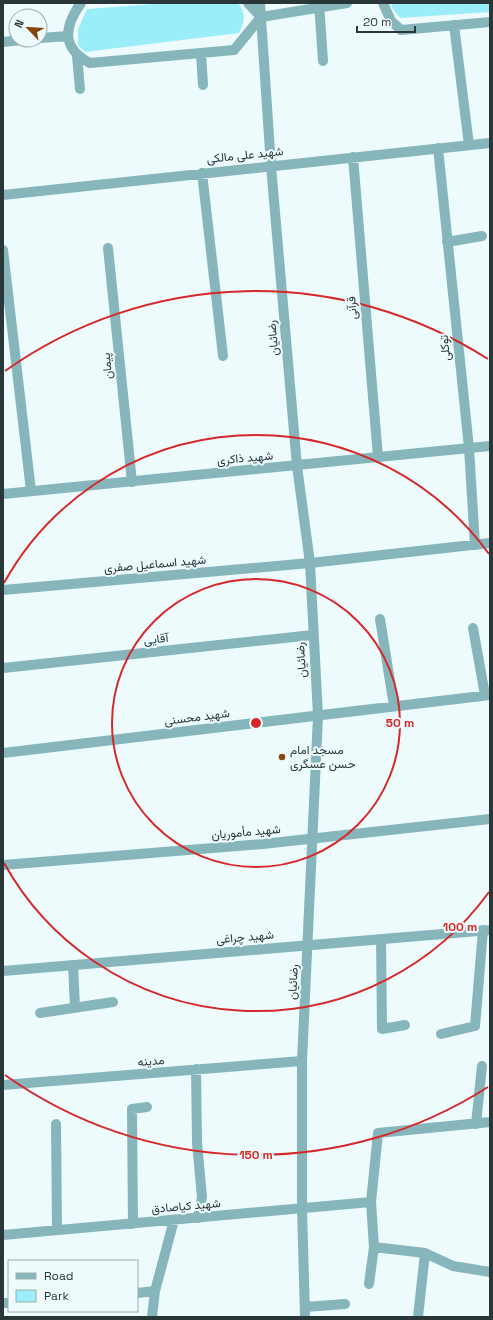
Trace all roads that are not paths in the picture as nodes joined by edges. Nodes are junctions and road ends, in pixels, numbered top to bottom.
1 (248, 3) edge
2 (260, 3) edge
3 (347, 3) edge
4 (383, 3) edge
5 (77, 5) edge
6 (319, 5) edge
7 (261, 17) junction
8 (490, 22) edge
9 (454, 25) junction
10 (68, 36) junction
11 (48, 37) edge
12 (201, 54) junction
13 (77, 56) junction
14 (323, 61) dead end
15 (203, 85) dead end
16 (80, 89) dead end
17 (490, 143) edge
18 (469, 145) junction
19 (438, 148) junction
20 (353, 157) junction
21 (271, 166) junction
22 (202, 173) junction
23 (3, 195) edge
24 (482, 236) dead end
25 (447, 242) junction
26 (108, 248) dead end
27 (3, 250) edge
28 (223, 356) dead end
29 (490, 446) edge
30 (469, 448) junction
31 (378, 457) junction
32 (297, 466) junction
33 (132, 482) junction
34 (31, 492) junction
35 (3, 494) edge
36 (490, 543) edge
37 (475, 544) junction
38 (310, 563) junction
39 (3, 590) edge
40 (380, 619) dead end
41 (473, 628) dead end
42 (313, 635) junction
43 (3, 668) edge
44 (488, 695) edge
45 (394, 706) junction
46 (318, 716) junction
47 (3, 753) edge
48 (490, 819) edge
49 (312, 838) junction
50 (3, 866) edge
51 (487, 930) edge
52 (381, 939) junction
53 (308, 944) junction
54 (73, 965) junction
55 (3, 971) edge
56 (113, 1002) dead end
57 (75, 1007) junction
58 (40, 1013) dead end
59 (405, 1025) dead end
60 (441, 1034) dead end
61 (302, 1061) junction
62 (482, 1066) dead end
63 (196, 1069) junction
64 (3, 1085) edge
65 (147, 1108) dead end
66 (490, 1122) edge
67 (56, 1124) dead end
68 (476, 1124) junction
69 (371, 1202) junction
70 (302, 1208) junction
71 (198, 1218) junction
72 (174, 1220) junction
73 (133, 1224) junction
74 (57, 1230) junction
75 (3, 1235) edge
76 (374, 1247) junction
77 (425, 1253) junction
78 (490, 1272) edge
79 (369, 1284) dead end
80 (155, 1291) junction
81 (138, 1293) edge
82 (346, 1304) dead end
83 (305, 1312) edge
84 (152, 1317) edge
85 (418, 1317) edge

1 - 7 street
2 - 7 street, رضائیان
3 - 6 street
4 - 9 street
5 - 10 street
6 - 7 street
6 - 14 street
7 - 12 street
7 - 21 street, رضائیان
8 - 9 street
9 - 18 street
10 - 11 street
10 - 13 street
12 - 13 street
12 - 15 street
13 - 16 street
17 - 18 street, شهید علی مالکی
18 - 19 street, شهید علی مالکی
19 - 20 street, شهید علی مالکی
19 - 25 street, توکلی
20 - 21 street, شهید علی مالکی
20 - 31 street, قرآنی
21 - 22 street, شهید علی مالکی
21 - 32 street, رضائیان
22 - 23 street, شهید علی مالکی
22 - 28 street
24 - 25 street
25 - 30 street, توکلی
26 - 33 street, پیمان
27 - 34 street
29 - 30 street, شهید ذاکری
30 - 31 street, شهید ذاکری
30 - 37 street, توکلی
31 - 32 street, شهید ذاکری
32 - 33 street, شهید ذاکری
32 - 38 street, رضائیان
33 - 34 street, شهید ذاکری
34 - 35 street, شهید ذاکری
36 - 37 street, شهید اسماعیل صفری
37 - 38 street, شهید اسماعیل صفری
38 - 39 street, شهید اسماعیل صفری
38 - 42 street, رضائیان
40 - 45 street
41 - 44 street
42 - 43 street, آقایی
42 - 46 street, رضائیان
44 - 45 street, شهید محسنی
45 - 46 street, شهید محسنی
46 - 47 street, شهید محسنی
46 - 49 street, رضائیان
48 - 49 street, شهید مأموریان
49 - 50 street, شهید مأموریان
49 - 53 street, رضائیان
51 - 52 street, شهید چراغی
51 - 60 street
52 - 53 street, شهید چراغی
52 - 59 street
53 - 54 street, شهید چراغی
53 - 61 street, رضائیان
54 - 55 street, شهید چراغی
54 - 57 street
56 - 57 street
57 - 58 street
61 - 63 street, مدینه
61 - 70 street, رضائیان
62 - 68 street
63 - 64 street, مدینه
63 - 71 street
65 - 73 street
66 - 68 street
67 - 74 street
68 - 69 street
69 - 70 street, شهید کیاصادق
69 - 76 street
70 - 71 street, شهید کیاصادق
70 - 83 street, رضائیان
71 - 72 street, شهید کیاصادق
72 - 73 street, شهید کیاصادق
72 - 80 street
73 - 74 street, شهید کیاصادق
74 - 75 street, شهید کیاصادق
76 - 77 street
76 - 79 street
77 - 78 street
77 - 85 street
80 - 81 street
80 - 84 street
82 - 83 street

